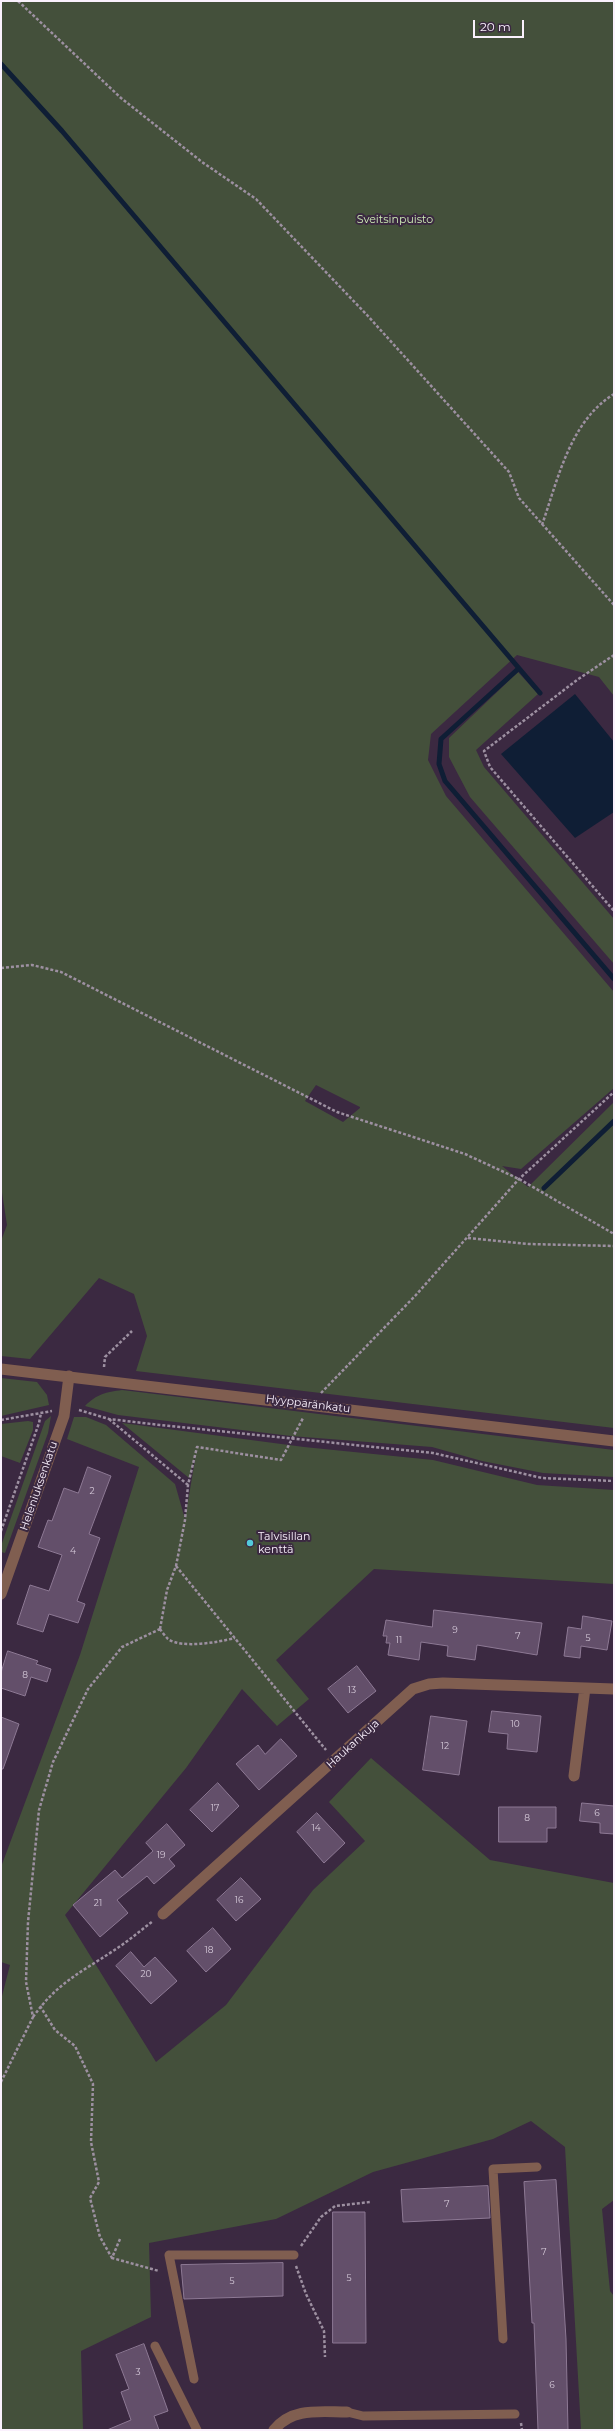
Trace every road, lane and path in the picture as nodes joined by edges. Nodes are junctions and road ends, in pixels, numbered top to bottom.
1 (18, 1) edge
2 (614, 394) edge
3 (542, 525) junction
4 (614, 605) edge
5 (614, 655) edge
6 (614, 911) edge
7 (1, 968) edge
8 (614, 1092) edge
9 (519, 1179) junction
10 (614, 1234) edge
11 (468, 1238) junction
12 (614, 1246) edge
13 (132, 1331) dead end
14 (1, 1369) edge
15 (69, 1376) junction
16 (101, 1380) junction
17 (310, 1404) junction
18 (65, 1410) junction
19 (40, 1413) junction
20 (109, 1419) junction
21 (1, 1420) edge
22 (292, 1440) junction
23 (614, 1441) edge
24 (614, 1481) edge
25 (188, 1485) junction
26 (1, 1530) edge
27 (176, 1566) junction
28 (2, 1589) edge
29 (160, 1629) junction
30 (235, 1638) junction
31 (585, 1688) junction
32 (614, 1689) edge
33 (334, 1760) junction
34 (574, 1776) dead end
35 (163, 1914) joint
36 (40, 2006) junction
37 (33, 2017) junction
38 (1, 2082) edge
39 (537, 2167) dead end
40 (370, 2202) dead end
41 (120, 2239) dead end
42 (294, 2255) junction
43 (112, 2258) junction
44 (173, 2275) junction
45 (503, 2339) dead end
46 (155, 2346) dead end
47 (325, 2356) dead end
48 (194, 2379) dead end
49 (347, 2412) joint
50 (515, 2414) dead end
51 (196, 2430) edge
52 (274, 2430) edge

1 - 3 path
2 - 3 path
3 - 4 path
5 - 6 path
7 - 9 path
8 - 9 path
9 - 10 path
9 - 11 path
11 - 12 path
11 - 17 path
13 - 16 path
14 - 15 street, Hyyppäränkatu
15 - 16 street, Hyyppäränkatu
15 - 18 street, Heleniuksenkatu
16 - 17 street, Hyyppäränkatu
17 - 22 path
17 - 23 street, Hyyppäränkatu
18 - 19 path
18 - 20 path
18 - 28 street, Heleniuksenkatu
19 - 21 path
19 - 26 path
20 - 22 path
20 - 25 path
22 - 24 path
22 - 25 path
25 - 27 path
27 - 29 path
27 - 30 path
29 - 30 path
29 - 37 path
30 - 33 path
31 - 32 street, Haukankuja
31 - 33 street, Haukankuja
31 - 34 street
33 - 35 street, Haukankuja
35 - 36 path
36 - 37 path
36 - 43 path
37 - 38 path
39 - 45 lane
40 - 42 path
41 - 43 path
42 - 44 lane
42 - 47 path
43 - 44 path
44 - 48 lane
46 - 51 lane
49 - 50 lane
49 - 52 street

